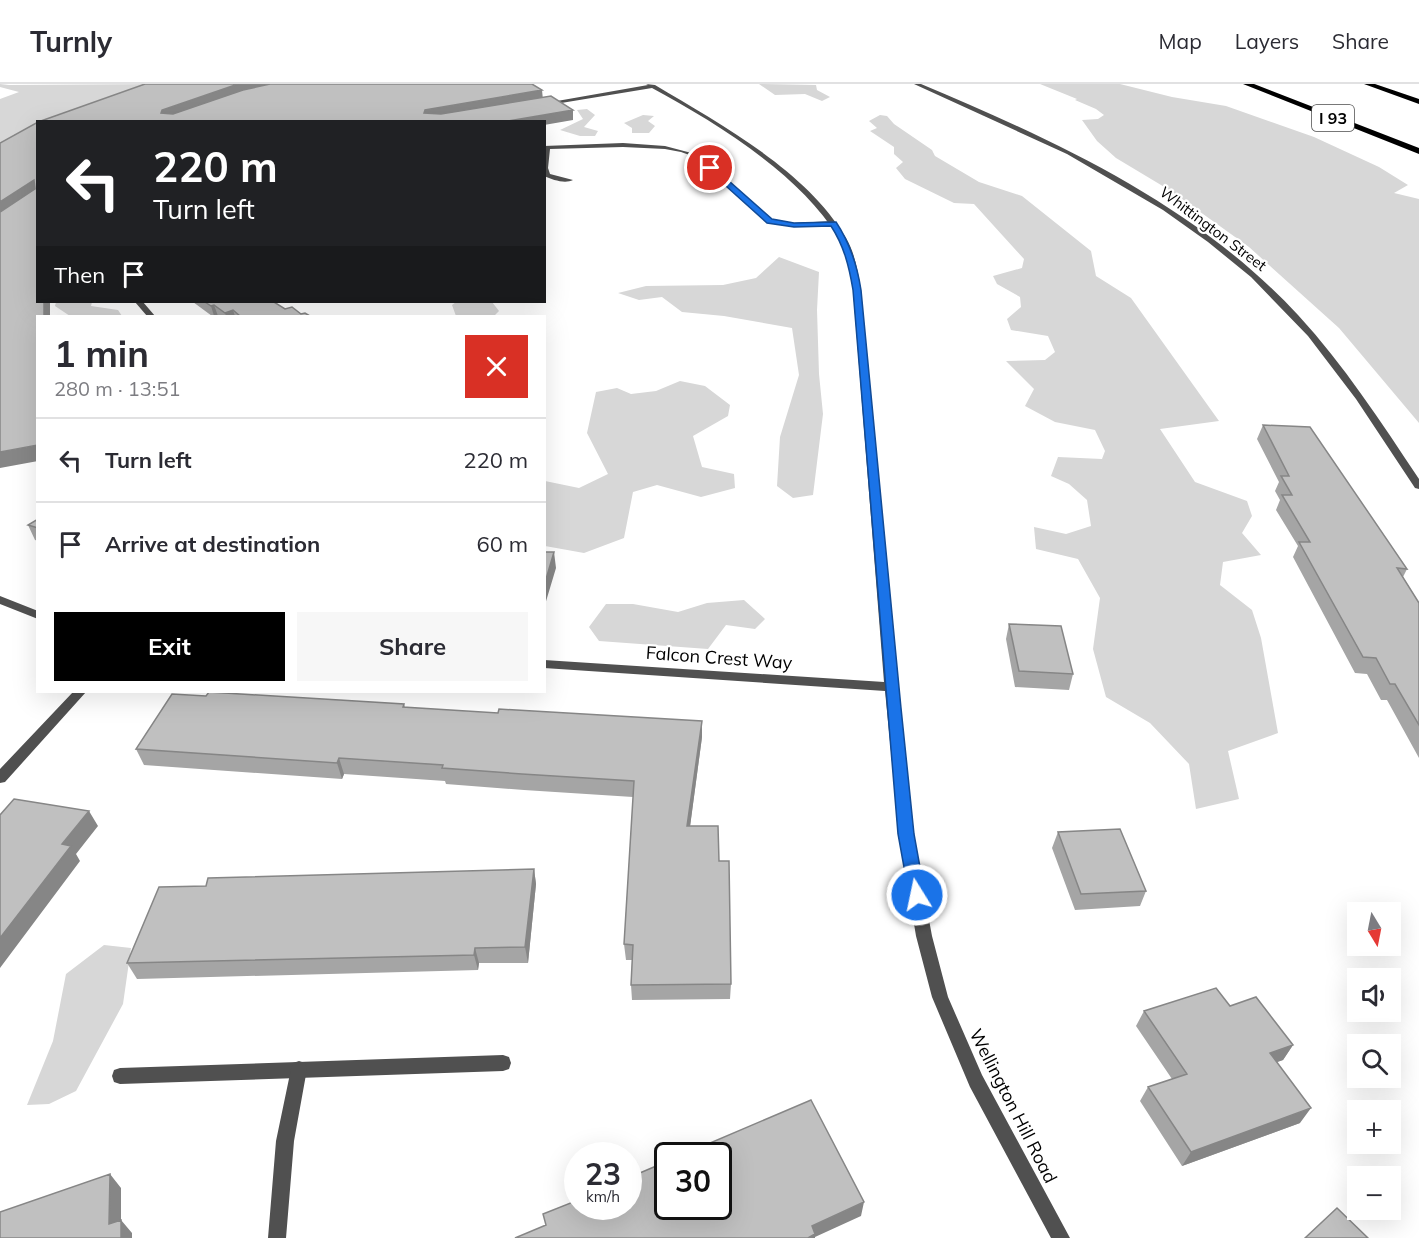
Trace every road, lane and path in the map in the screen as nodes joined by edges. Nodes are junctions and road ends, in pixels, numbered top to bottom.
1 (917, 84) edge
2 (1247, 84) edge
3 (1368, 84) edge
4 (651, 85) edge
5 (1419, 102) edge
6 (532, 105) edge
7 (546, 148) edge
8 (1419, 151) edge
9 (546, 172) edge
10 (570, 180) dead end
11 (833, 223) junction
12 (140, 303) edge
13 (150, 315) edge
14 (1419, 486) edge
15 (0, 600) edge
16 (36, 614) edge
17 (546, 664) edge
18 (891, 687) junction
19 (79, 693) edge
20 (0, 778) edge
21 (503, 1063) dead end
22 (299, 1069) junction
23 (120, 1076) dead end
24 (277, 1238) edge
25 (1061, 1238) edge

1 - 14 street, Whittington Street
2 - 8 highway, I 93
3 - 5 highway, I 93
4 - 6 street
4 - 11 street, Wellington Hill Road
7 - 11 street
9 - 10 street
11 - 18 street, Wellington Hill Road
12 - 13 street
15 - 16 street
17 - 18 street, Falcon Crest Way
18 - 25 street, Wellington Hill Road
19 - 20 street
21 - 22 street
22 - 23 street
22 - 24 street

